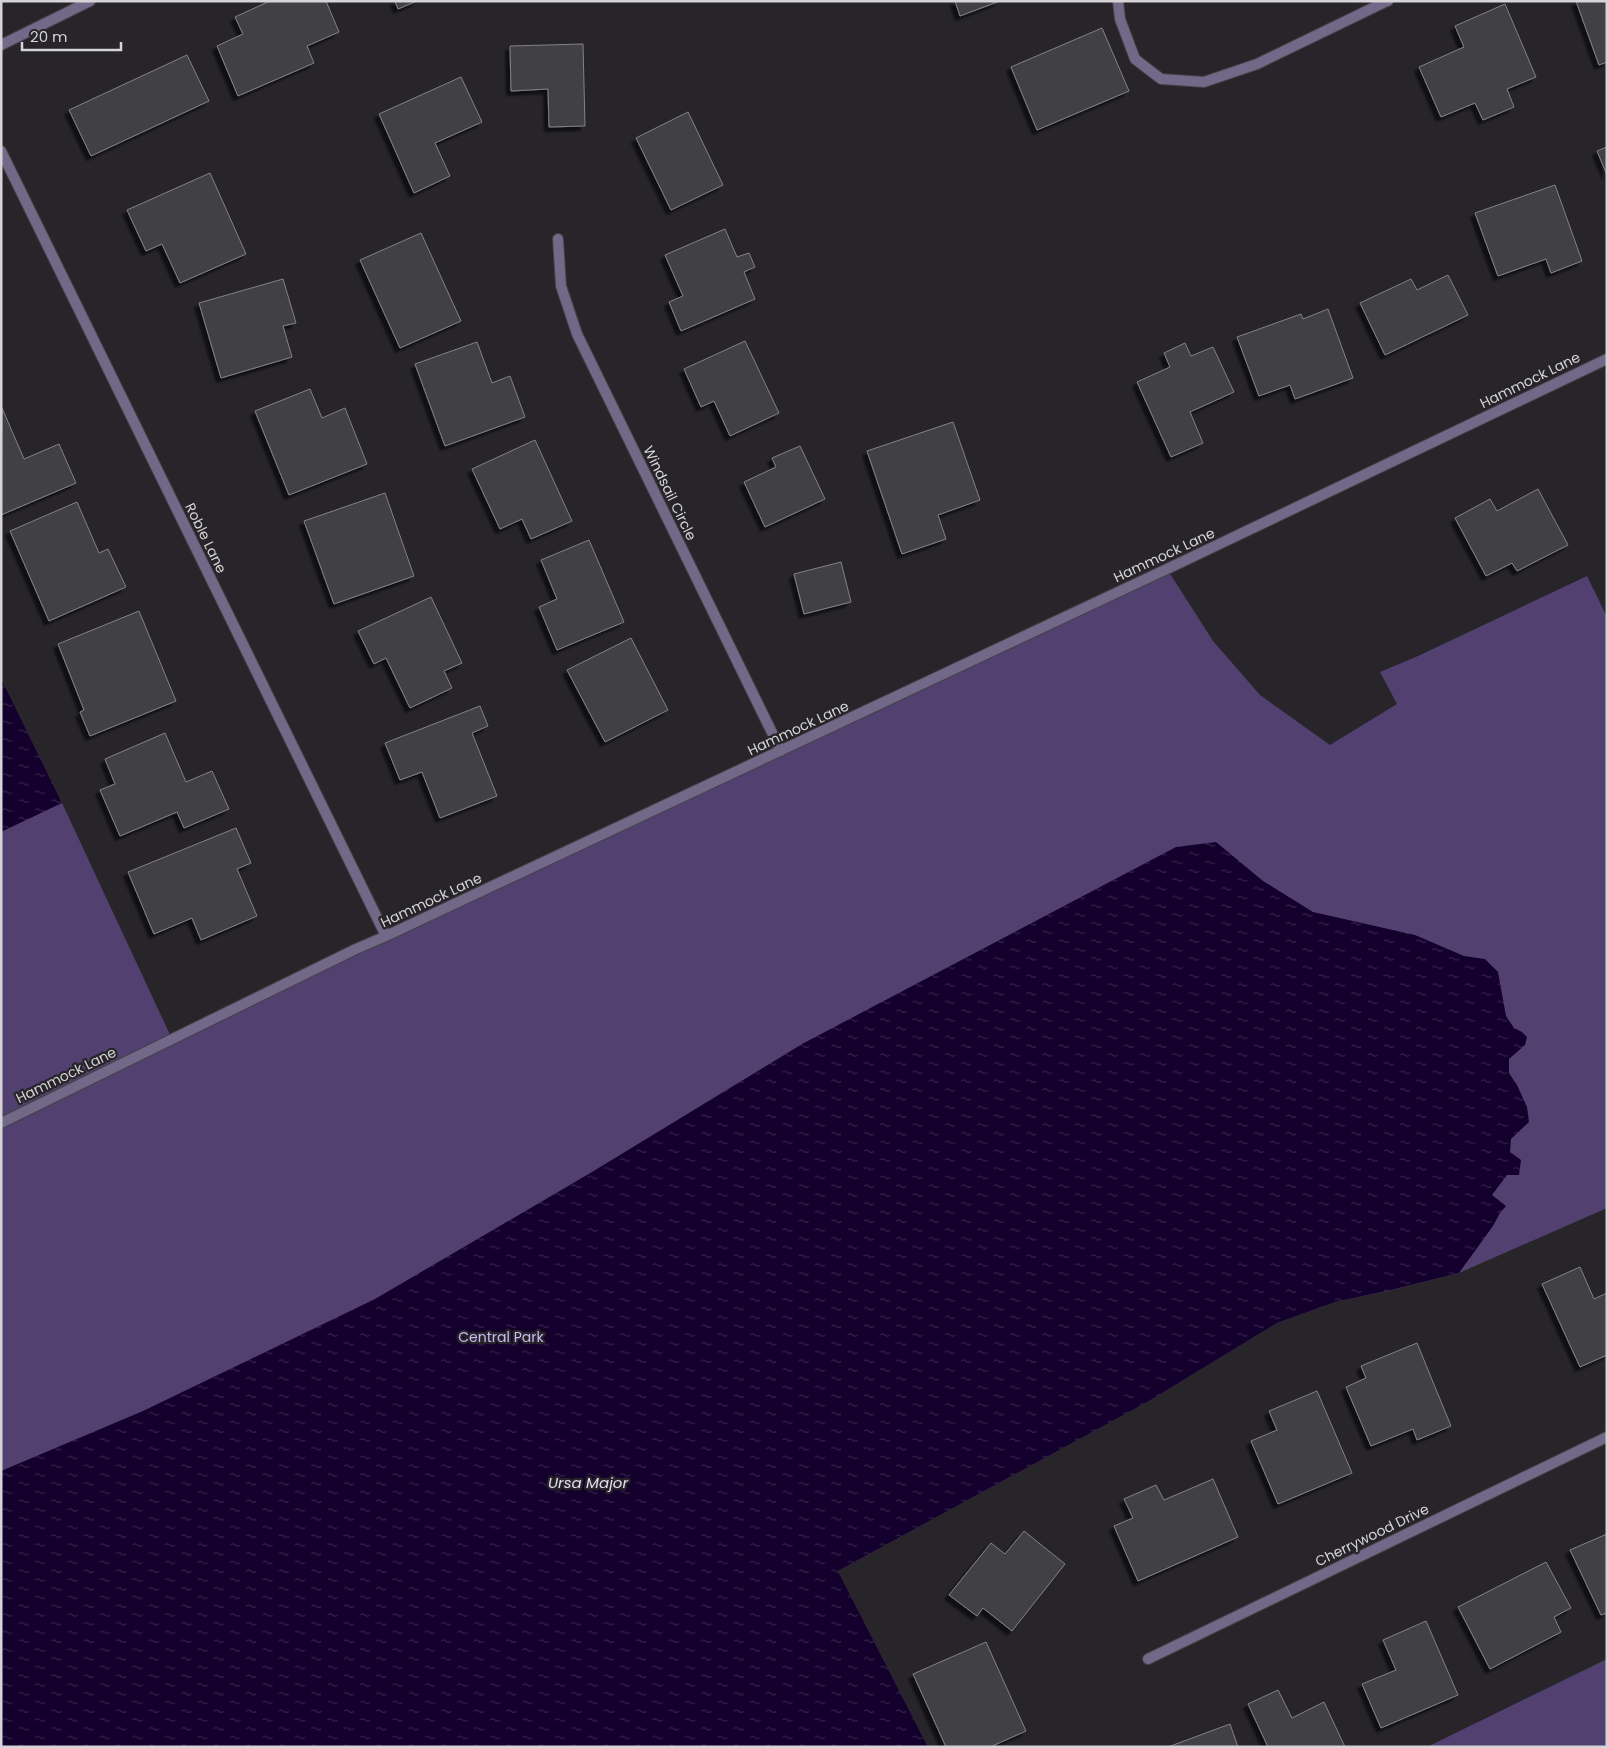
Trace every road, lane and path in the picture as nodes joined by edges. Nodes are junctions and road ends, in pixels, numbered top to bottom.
1 (90, 1) edge
2 (1118, 1) edge
3 (1387, 1) edge
4 (1, 45) edge
5 (1, 151) edge
6 (558, 239) dead end
7 (1607, 359) edge
8 (781, 751) junction
9 (386, 936) junction
10 (1, 1122) edge
11 (1607, 1437) edge
12 (1148, 1659) dead end

1 - 4 street
2 - 3 street
5 - 9 street, Roble Lane
6 - 8 street, Windsail Circle
7 - 8 street, Hammock Lane
8 - 9 street, Hammock Lane
9 - 10 street, Hammock Lane
11 - 12 street, Cherrywood Drive

